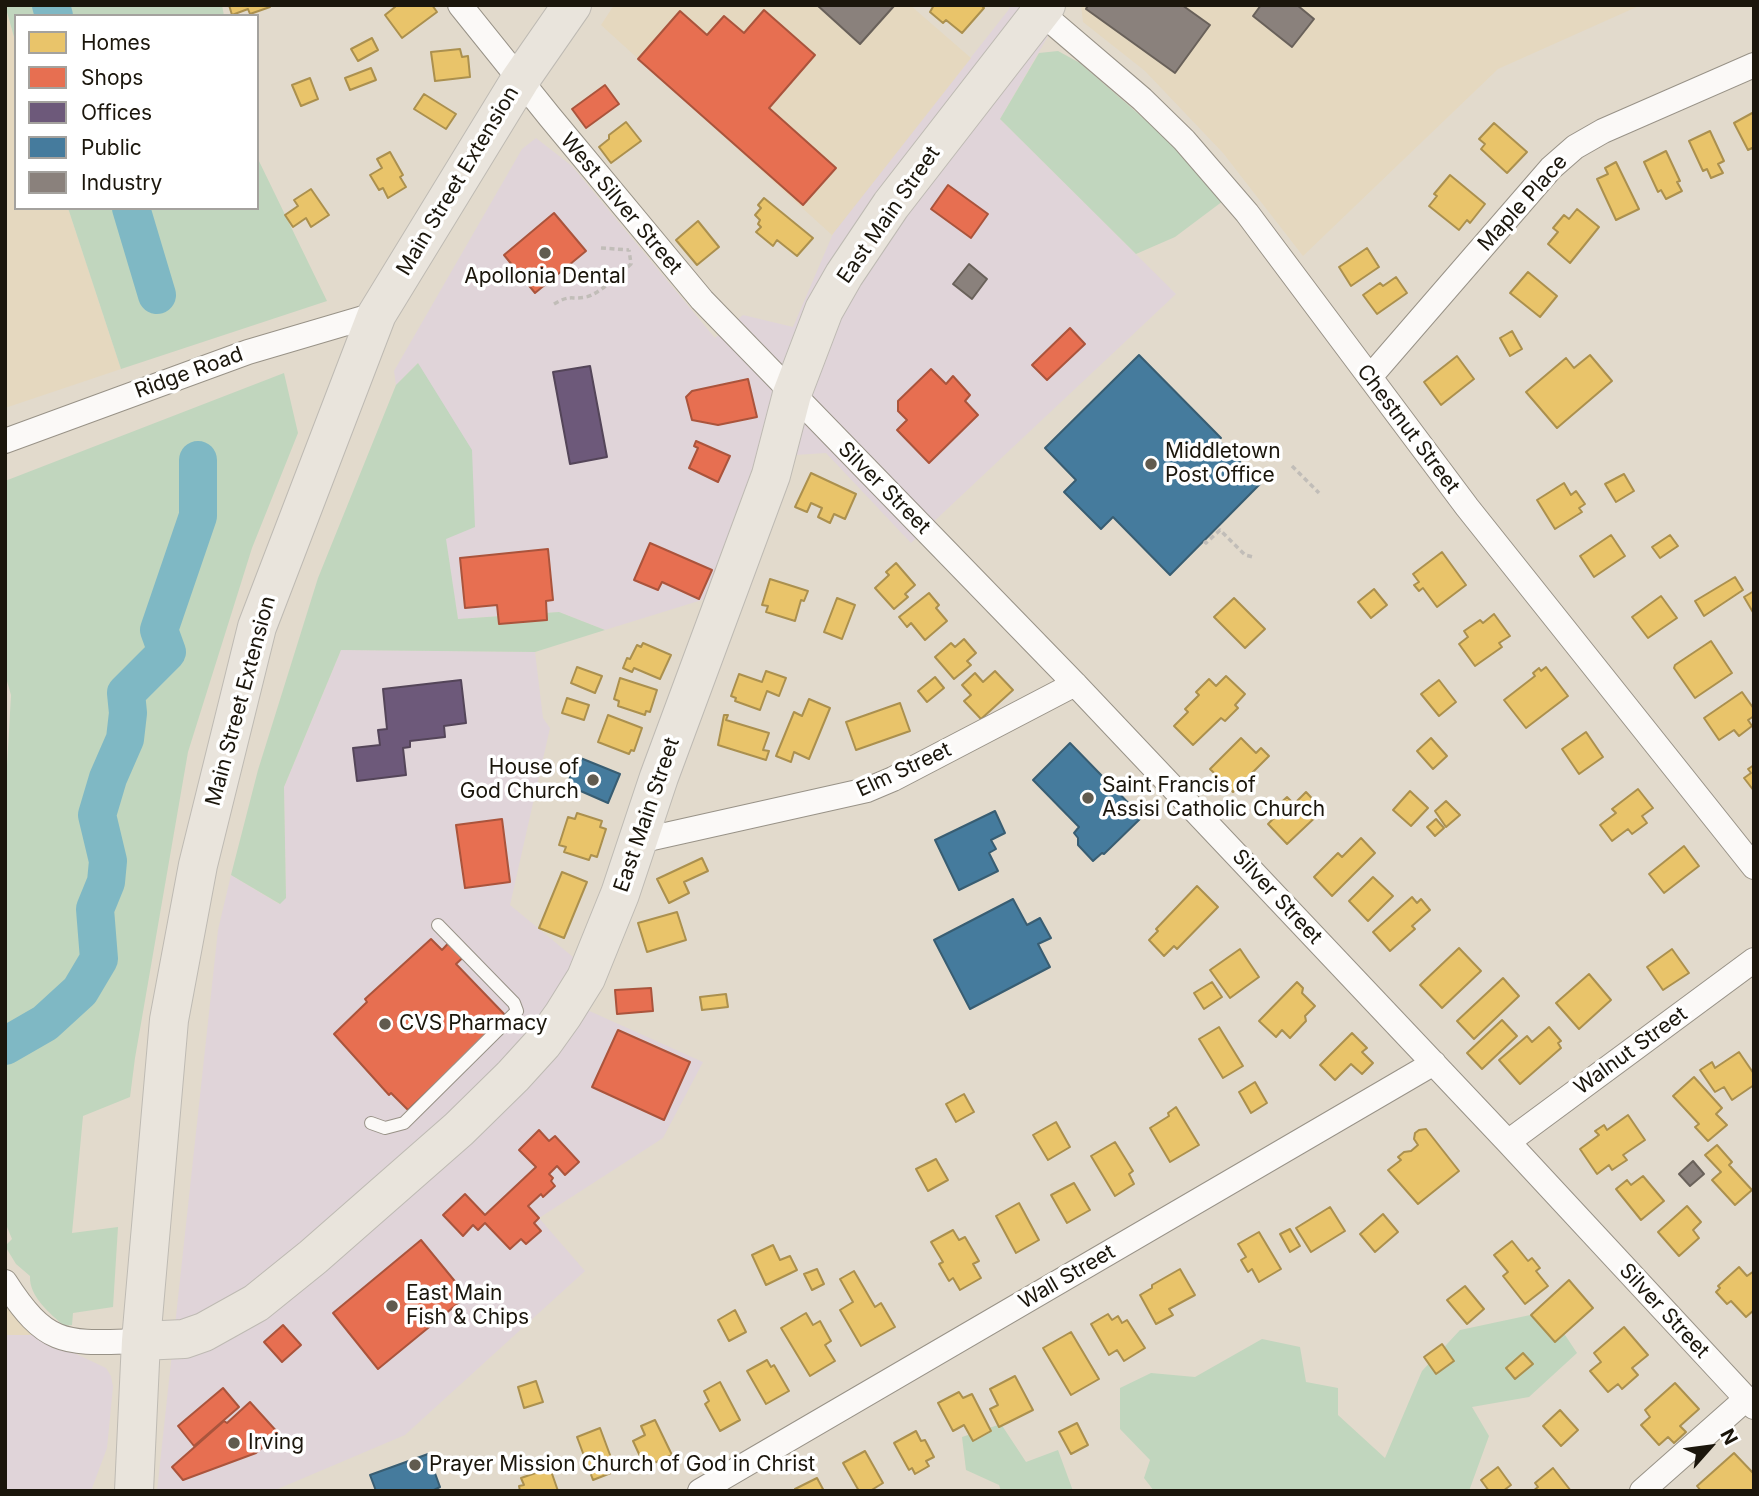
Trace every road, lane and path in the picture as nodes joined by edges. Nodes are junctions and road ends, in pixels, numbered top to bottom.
1 (460, 5) edge
2 (572, 5) edge
3 (1039, 8) edge
4 (1754, 65) edge
5 (520, 80) junction
6 (636, 244) dead end
7 (601, 248) dead end
8 (629, 250) junction
9 (554, 304) dead end
10 (377, 314) junction
11 (1370, 376) junction
12 (792, 394) junction
13 (5, 441) edge
14 (1292, 466) dead end
15 (1320, 493) dead end
16 (1204, 541) dead end
17 (1253, 557) dead end
18 (1075, 684) junction
19 (639, 841) junction
20 (1754, 867) edge
21 (438, 925) dead end
22 (1754, 960) edge
23 (1434, 1063) junction
24 (371, 1123) dead end
25 (1508, 1142) junction
26 (5, 1282) edge
27 (141, 1341) junction
28 (1750, 1403) edge
29 (134, 1491) edge
30 (701, 1491) edge
31 (1642, 1491) edge

1 - 5 street, West Silver Street
2 - 5 main road, Main Street Extension
3 - 11 street, Chestnut Street
3 - 12 main road, East Main Street
4 - 11 street, Maple Place
5 - 10 main road, Main Street Extension
5 - 12 street, West Silver Street
6 - 8 path
7 - 8 path
8 - 9 path
10 - 13 street, Ridge Road
10 - 27 main road, Main Street Extension
11 - 20 street, Chestnut Street
12 - 18 street, Silver Street
12 - 19 main road, East Main Street
14 - 15 path
16 - 17 path
18 - 19 street, Elm Street
18 - 23 street, Silver Street
19 - 27 main road, East Main Street
21 - 24 lane
22 - 25 street, Walnut Street
23 - 25 street, Silver Street
23 - 30 street, Wall Street
25 - 28 street, Silver Street
26 - 27 street
27 - 29 main road
28 - 31 street

